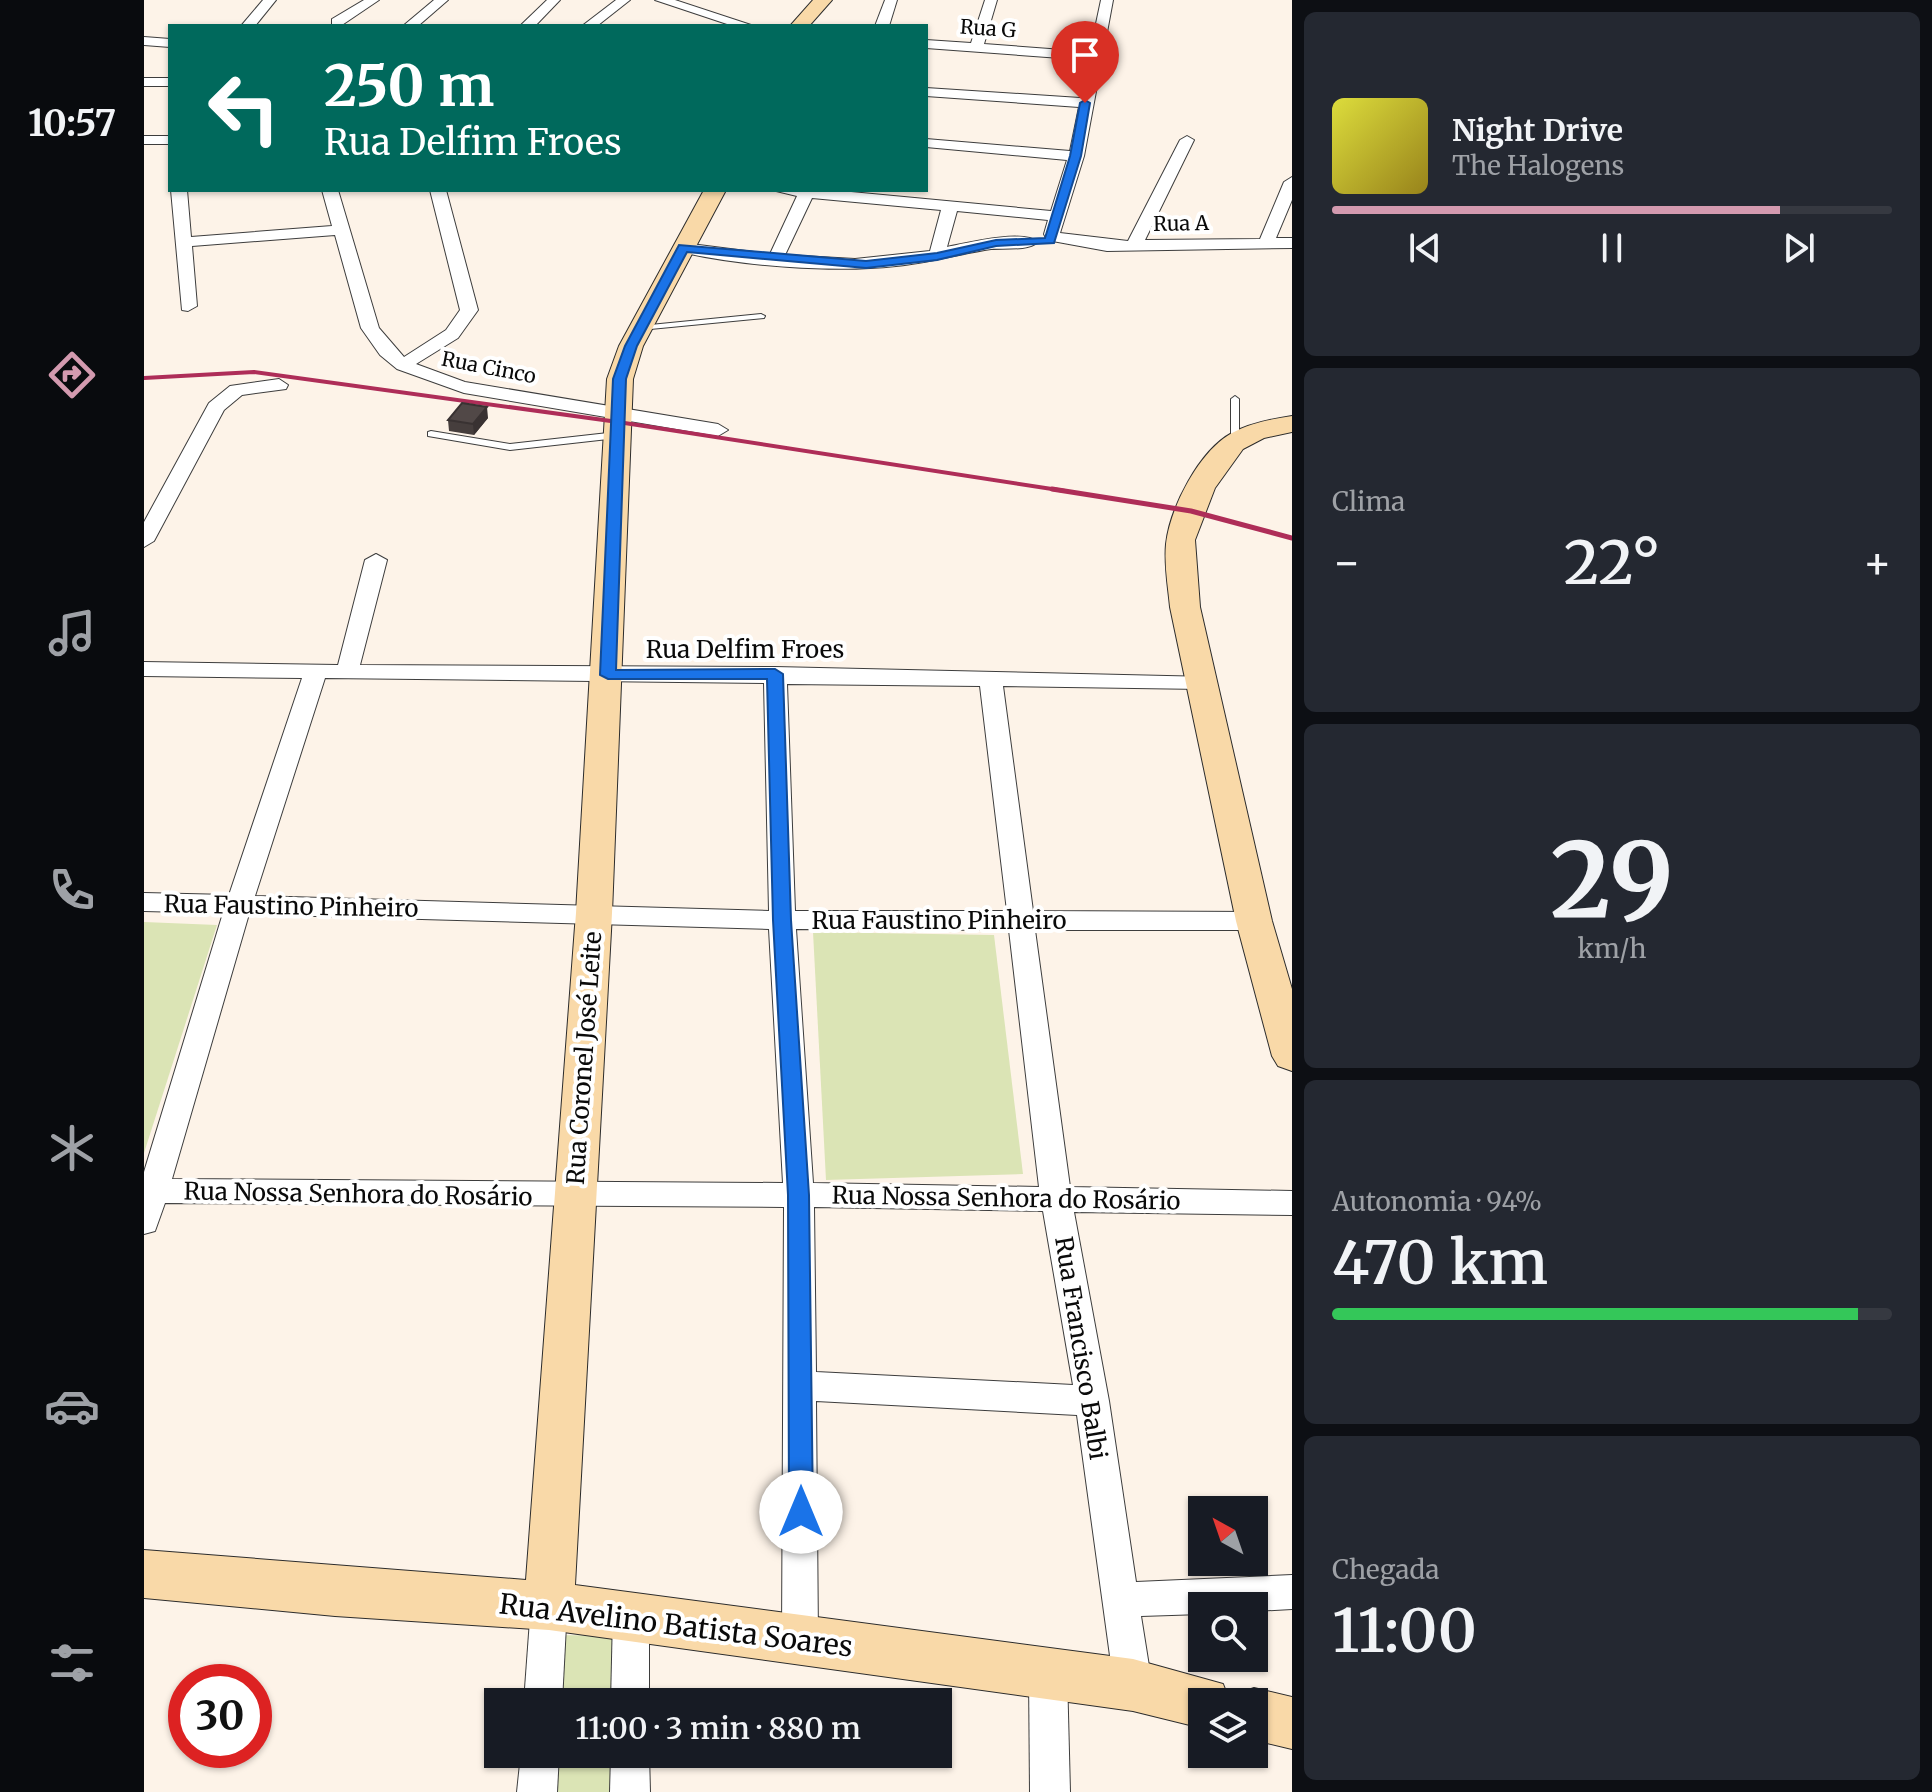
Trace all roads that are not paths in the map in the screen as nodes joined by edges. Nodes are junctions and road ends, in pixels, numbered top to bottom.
1 (270, 0) edge
2 (373, 0) edge
3 (442, 0) edge
4 (554, 0) edge
5 (624, 0) edge
6 (661, 0) edge
7 (823, 0) edge
8 (891, 0) edge
9 (991, 0) edge
10 (1107, 0) edge
11 (698, 12) junction
12 (337, 22) dead end
13 (250, 24) edge
14 (412, 24) edge
15 (529, 24) edge
16 (592, 24) edge
17 (690, 24) edge
18 (740, 24) edge
19 (801, 24) edge
20 (883, 24) edge
21 (144, 41) edge
22 (168, 43) edge
23 (928, 44) edge
24 (976, 48) junction
25 (1095, 56) junction
26 (144, 82) edge
27 (168, 82) edge
28 (928, 92) edge
29 (1085, 103) junction
30 (144, 140) edge
31 (168, 140) edge
32 (1187, 140) dead end
33 (928, 143) edge
34 (1076, 156) junction
35 (1292, 182) edge
36 (179, 192) edge
37 (331, 192) edge
38 (439, 192) edge
39 (714, 192) edge
40 (808, 192) edge
41 (817, 192) edge
42 (950, 206) junction
43 (342, 230) junction
44 (1046, 232) junction
45 (183, 242) junction
46 (1266, 243) junction
47 (1292, 243) edge
48 (1134, 246) junction
49 (683, 248) junction
50 (937, 256) junction
51 (776, 258) junction
52 (188, 306) dead end
53 (761, 316) dead end
54 (640, 328) junction
55 (403, 365) junction
56 (279, 385) dead end
57 (1235, 399) dead end
58 (618, 424) junction
59 (1292, 424) edge
60 (718, 430) dead end
61 (431, 434) dead end
62 (1235, 442) junction
63 (153, 506) edge
64 (144, 541) edge
65 (376, 560) dead end
66 (144, 669) edge
67 (315, 673) junction
68 (347, 673) junction
69 (775, 674) junction
70 (608, 675) junction
71 (990, 678) junction
72 (1202, 682) junction
73 (144, 902) edge
74 (239, 905) junction
75 (594, 913) junction
76 (782, 920) junction
77 (1022, 920) junction
78 (1254, 921) junction
79 (1292, 1056) edge
80 (149, 1191) edge
81 (799, 1195) junction
82 (574, 1196) junction
83 (1056, 1198) junction
84 (1292, 1203) edge
85 (144, 1222) edge
86 (802, 1386) junction
87 (1092, 1401) junction
88 (144, 1574) edge
89 (1292, 1592) edge
90 (1121, 1600) junction
91 (549, 1606) junction
92 (631, 1616) junction
93 (800, 1638) junction
94 (1048, 1674) junction
95 (1133, 1685) junction
96 (544, 1688) edge
97 (630, 1688) edge
98 (1188, 1698) edge
99 (1268, 1717) edge
100 (1292, 1723) edge
101 (539, 1768) edge
102 (630, 1768) edge
103 (537, 1792) edge
104 (630, 1792) edge
105 (1050, 1792) edge

1 - 13 street
2 - 12 street
3 - 14 street
4 - 15 street
5 - 16 street
6 - 11 street
7 - 19 street
8 - 20 street
9 - 24 street
10 - 25 street
11 - 17 street
11 - 18 street
21 - 22 street
23 - 24 street, Rua G
24 - 25 street, Rua G
25 - 29 street
26 - 27 street
28 - 29 street
29 - 34 street
30 - 31 street
32 - 48 street
33 - 34 street
34 - 44 street
35 - 46 street
36 - 45 street
37 - 43 street, Rua Cinco
38 - 55 street
39 - 49 street, Rua Coronel José Leite
40 - 51 street
41 - 42 street
42 - 44 street
42 - 50 street
43 - 45 street
43 - 55 street, Rua Cinco
44 - 48 street, Rua A
44 - 50 street
45 - 52 street
46 - 47 street, Rua A
46 - 48 street, Rua A
49 - 51 street
49 - 54 street, Rua Coronel José Leite
50 - 51 street
53 - 54 lane
54 - 58 street, Rua Coronel José Leite
55 - 58 street, Rua Cinco
56 - 63 street
57 - 62 lane
58 - 60 street, Rua Cinco
58 - 61 lane
58 - 70 street, Rua Coronel José Leite
59 - 62 street
62 - 72 street
63 - 64 street
65 - 68 street
66 - 67 street, Rua Delfim Froes
67 - 68 street, Rua Delfim Froes
67 - 74 street
68 - 70 street, Rua Delfim Froes
69 - 70 street, Rua Delfim Froes
69 - 71 street, Rua Delfim Froes
69 - 76 street
70 - 75 street, Rua Coronel José Leite
71 - 72 street, Rua Delfim Froes
71 - 77 street, Rua Francisco Balbi
72 - 78 street
73 - 74 street, Rua Faustino Pinheiro
74 - 75 street, Rua Faustino Pinheiro
74 - 80 street
75 - 76 street, Rua Faustino Pinheiro
75 - 82 street, Rua Coronel José Leite
76 - 77 street, Rua Faustino Pinheiro
76 - 81 street
77 - 78 street, Rua Faustino Pinheiro
77 - 83 street, Rua Francisco Balbi
78 - 79 street
80 - 82 street, Rua Nossa Senhora do Rosário
80 - 85 street
81 - 82 street, Rua Nossa Senhora do Rosário
81 - 83 street, Rua Nossa Senhora do Rosário
81 - 86 street
82 - 91 street, Rua Coronel José Leite
83 - 84 street, Rua Nossa Senhora do Rosário
83 - 87 street, Rua Francisco Balbi
86 - 87 street
86 - 93 street
87 - 90 street, Rua Francisco Balbi
88 - 91 street, Rua Avelino Batista Soares
89 - 90 street
90 - 95 street, Rua Francisco Balbi
91 - 92 street, Rua Avelino Batista Soares
91 - 96 street, Rua Coronel José Leite
92 - 93 street, Rua Avelino Batista Soares
92 - 97 street
93 - 94 street, Rua Avelino Batista Soares
94 - 95 street, Rua Avelino Batista Soares
94 - 105 street
95 - 98 street, Rua Avelino Batista Soares
99 - 100 street
101 - 103 street
102 - 104 street

